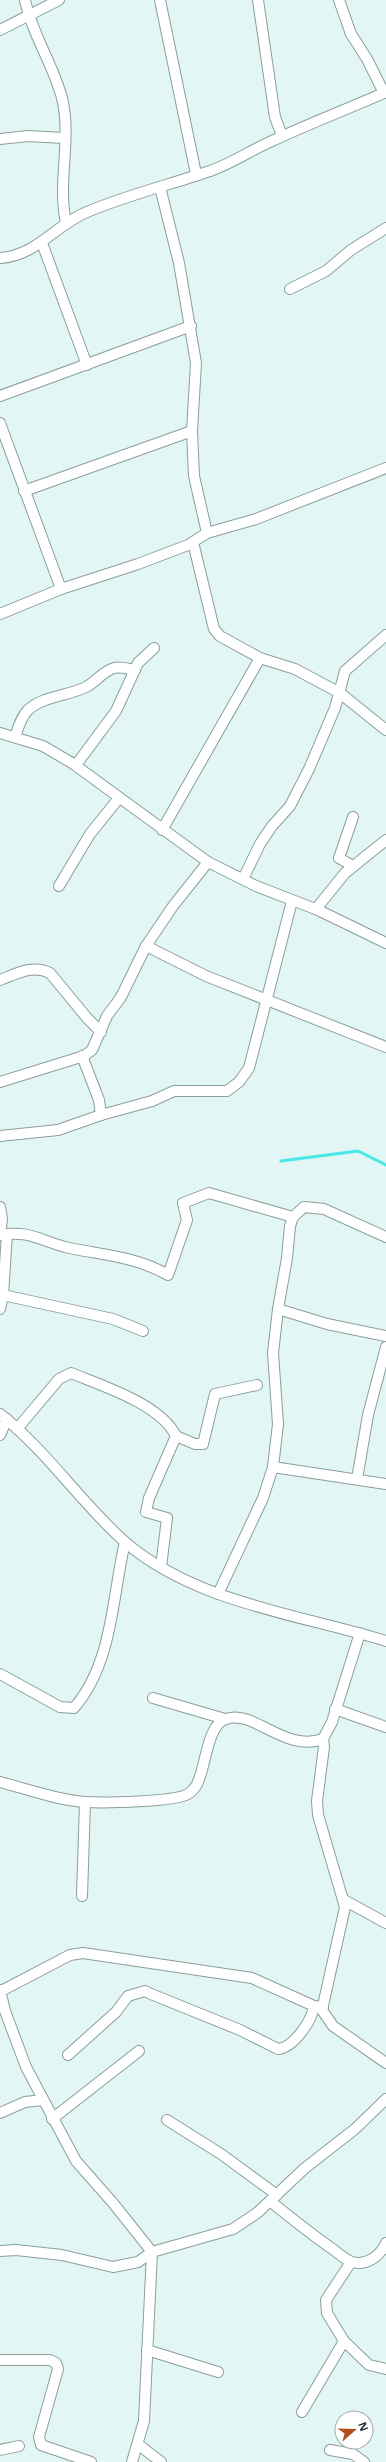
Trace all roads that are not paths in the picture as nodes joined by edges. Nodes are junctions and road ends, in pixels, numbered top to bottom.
1 (25, 0) edge
2 (58, 0) edge
3 (160, 0) edge
4 (258, 0) edge
5 (339, 0) edge
6 (28, 15) junction
7 (0, 30) edge
8 (385, 92) edge
9 (282, 136) junction
10 (64, 138) junction
11 (0, 139) edge
12 (196, 174) junction
13 (160, 187) junction
14 (66, 223) junction
15 (386, 228) edge
16 (42, 244) junction
17 (0, 258) edge
18 (290, 289) dead end
19 (191, 326) junction
20 (87, 364) junction
21 (0, 396) edge
22 (0, 423) edge
23 (192, 432) junction
24 (386, 468) edge
25 (24, 491) junction
26 (207, 533) junction
27 (193, 542) junction
28 (61, 589) junction
29 (0, 614) edge
30 (386, 635) edge
31 (154, 648) dead end
32 (260, 658) junction
33 (135, 670) junction
34 (340, 693) junction
35 (386, 730) edge
36 (0, 732) edge
37 (15, 737) junction
38 (76, 765) junction
39 (119, 798) junction
40 (353, 817) dead end
41 (162, 830) junction
42 (386, 840) edge
43 (208, 862) junction
44 (353, 866) junction
45 (243, 879) junction
46 (59, 886) dead end
47 (292, 901) junction
48 (316, 909) junction
49 (386, 943) edge
50 (146, 946) junction
51 (0, 980) edge
52 (267, 1000) junction
53 (101, 1032) junction
54 (386, 1047) edge
55 (82, 1056) junction
56 (0, 1082) edge
57 (101, 1115) junction
58 (0, 1136) edge
59 (0, 1207) edge
60 (293, 1217) junction
61 (3, 1234) edge
62 (386, 1237) edge
63 (3, 1295) junction
64 (0, 1309) edge
65 (278, 1309) junction
66 (143, 1331) dead end
67 (386, 1336) edge
68 (386, 1347) edge
69 (257, 1385) dead end
70 (3, 1417) edge
71 (17, 1429) junction
72 (0, 1435) edge
73 (176, 1436) junction
74 (273, 1467) junction
75 (358, 1479) junction
76 (386, 1484) edge
77 (125, 1542) junction
78 (161, 1567) junction
79 (218, 1594) junction
80 (360, 1633) junction
81 (386, 1641) edge
82 (0, 1674) edge
83 (153, 1698) dead end
84 (335, 1709) junction
85 (225, 1719) junction
86 (386, 1726) edge
87 (323, 1739) junction
88 (0, 1782) edge
89 (85, 1802) junction
90 (82, 1896) dead end
91 (344, 1900) junction
92 (386, 1923) edge
93 (0, 1991) edge
94 (318, 2007) junction
95 (139, 2051) dead end
96 (68, 2055) dead end
97 (386, 2063) edge
98 (386, 2099) edge
99 (43, 2100) junction
100 (0, 2113) edge
101 (52, 2119) junction
102 (167, 2120) dead end
103 (273, 2198) junction
104 (385, 2248) edge
105 (0, 2251) edge
106 (152, 2252) junction
107 (351, 2262) junction
108 (344, 2341) junction
109 (147, 2350) junction
110 (0, 2360) edge
111 (386, 2369) edge
112 (218, 2372) dead end
113 (302, 2412) dead end
114 (139, 2445) junction
115 (19, 2446) dead end
116 (0, 2450) edge
117 (330, 2450) dead end
118 (91, 2462) edge
119 (132, 2462) edge
120 (161, 2462) edge
121 (364, 2462) edge

1 - 6 street
2 - 6 street
3 - 12 street
4 - 9 street
5 - 8 street
6 - 7 street
6 - 10 street
8 - 9 street
9 - 12 street
10 - 11 street
10 - 14 street
12 - 13 street
13 - 14 street
13 - 19 street
14 - 16 street
15 - 18 street
16 - 17 street
16 - 20 street
19 - 20 street
19 - 23 street
20 - 21 street
22 - 25 street
23 - 25 street
23 - 26 street
24 - 26 street
25 - 28 street
26 - 27 street
27 - 28 street
27 - 32 street
28 - 29 street
30 - 34 street
31 - 33 street
32 - 34 street
32 - 41 street
33 - 37 street
33 - 38 street
34 - 35 street
34 - 45 street
36 - 37 street
37 - 38 street
38 - 39 street
39 - 41 street
39 - 46 street
40 - 44 street
41 - 43 street
42 - 44 street
43 - 45 street
43 - 50 street
44 - 48 street
45 - 47 street
47 - 48 street
47 - 52 street
48 - 49 street
50 - 52 street
50 - 53 street
51 - 53 street
52 - 54 street
52 - 57 street
53 - 55 street
55 - 56 street
55 - 57 street
57 - 58 street
59 - 61 street
60 - 61 street
60 - 62 street
60 - 65 street
61 - 63 street
63 - 64 street
63 - 66 street
65 - 67 street
65 - 74 street
68 - 75 street
69 - 73 street
70 - 71 street
70 - 72 street
71 - 73 street
71 - 77 street
73 - 78 street
74 - 75 street
74 - 79 street
75 - 76 street
77 - 78 street
77 - 82 street
78 - 79 street
79 - 80 street
80 - 81 street
80 - 84 street
83 - 85 street
84 - 86 street
84 - 87 street
85 - 87 street
85 - 89 street
87 - 91 street
88 - 89 street
89 - 90 street
91 - 92 street
91 - 94 street
93 - 94 street
93 - 99 street
94 - 96 street
94 - 97 street
95 - 101 street
98 - 103 street
99 - 100 street
99 - 101 street
101 - 106 street
102 - 103 street
103 - 106 street
103 - 107 street
104 - 107 street
105 - 106 street
106 - 109 street
107 - 108 street
108 - 111 street
108 - 113 street
109 - 112 street
109 - 114 street
110 - 118 street
114 - 119 street
114 - 120 street
115 - 116 street
117 - 121 street

